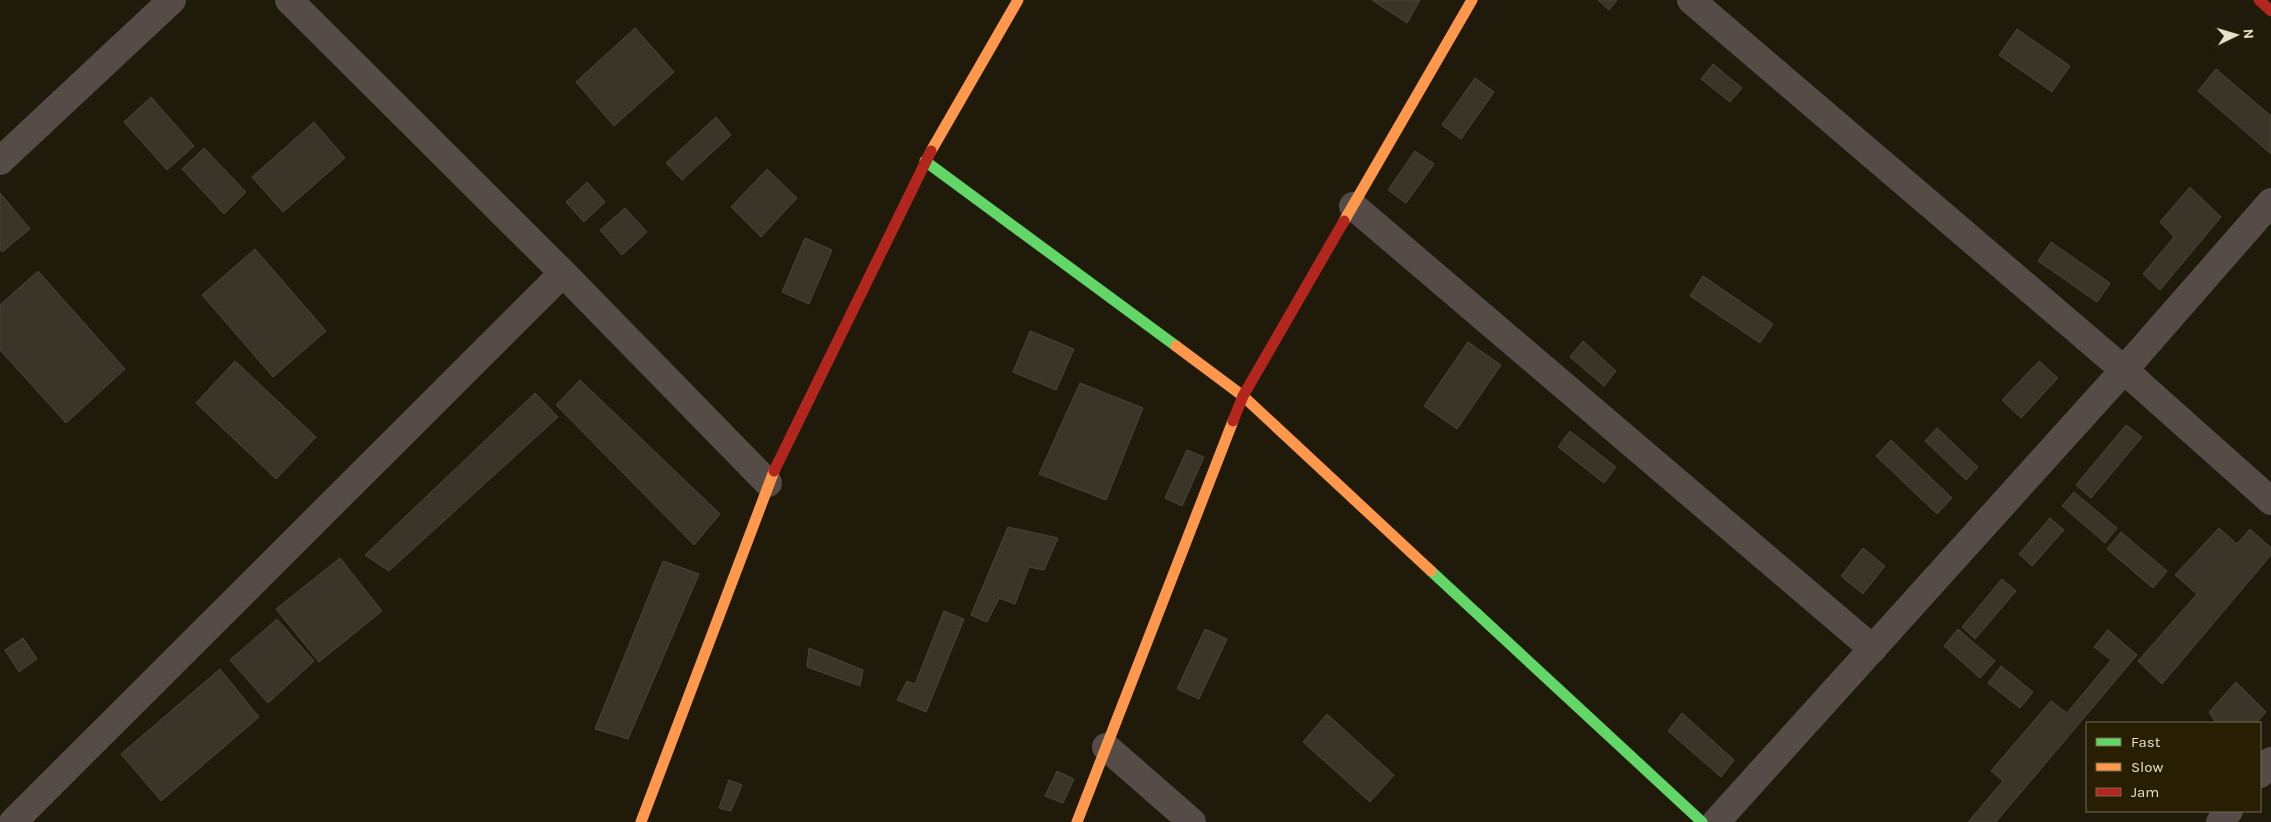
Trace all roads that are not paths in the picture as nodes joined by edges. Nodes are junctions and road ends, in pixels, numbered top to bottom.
1 (172, 0) edge
2 (289, 0) edge
3 (1018, 0) edge
4 (1472, 0) edge
5 (1691, 0) edge
6 (2259, 0) edge
7 (2271, 11) edge
8 (0, 161) edge
9 (925, 161) junction
10 (2271, 202) edge
11 (1353, 206) junction
12 (563, 273) junction
13 (2124, 370) junction
14 (1243, 396) junction
15 (768, 483) junction
16 (2271, 501) edge
17 (1873, 648) junction
18 (1106, 747) junction
19 (2271, 761) edge
20 (2261, 773) edge
21 (2228, 812) edge
22 (29, 817) edge
23 (641, 822) edge
24 (1076, 822) edge
25 (1192, 822) edge
26 (1702, 822) edge
27 (1716, 822) edge
28 (2220, 822) edge

1 - 8 street
2 - 12 street
3 - 9 street
4 - 11 street
5 - 13 street
6 - 7 street
9 - 14 street
9 - 15 street
10 - 13 street
11 - 14 street
11 - 17 street
12 - 15 street
12 - 22 street
13 - 16 street
13 - 17 street
14 - 18 street
14 - 26 street
15 - 23 street
17 - 27 street
18 - 24 street
18 - 25 street
19 - 20 street
21 - 28 street

